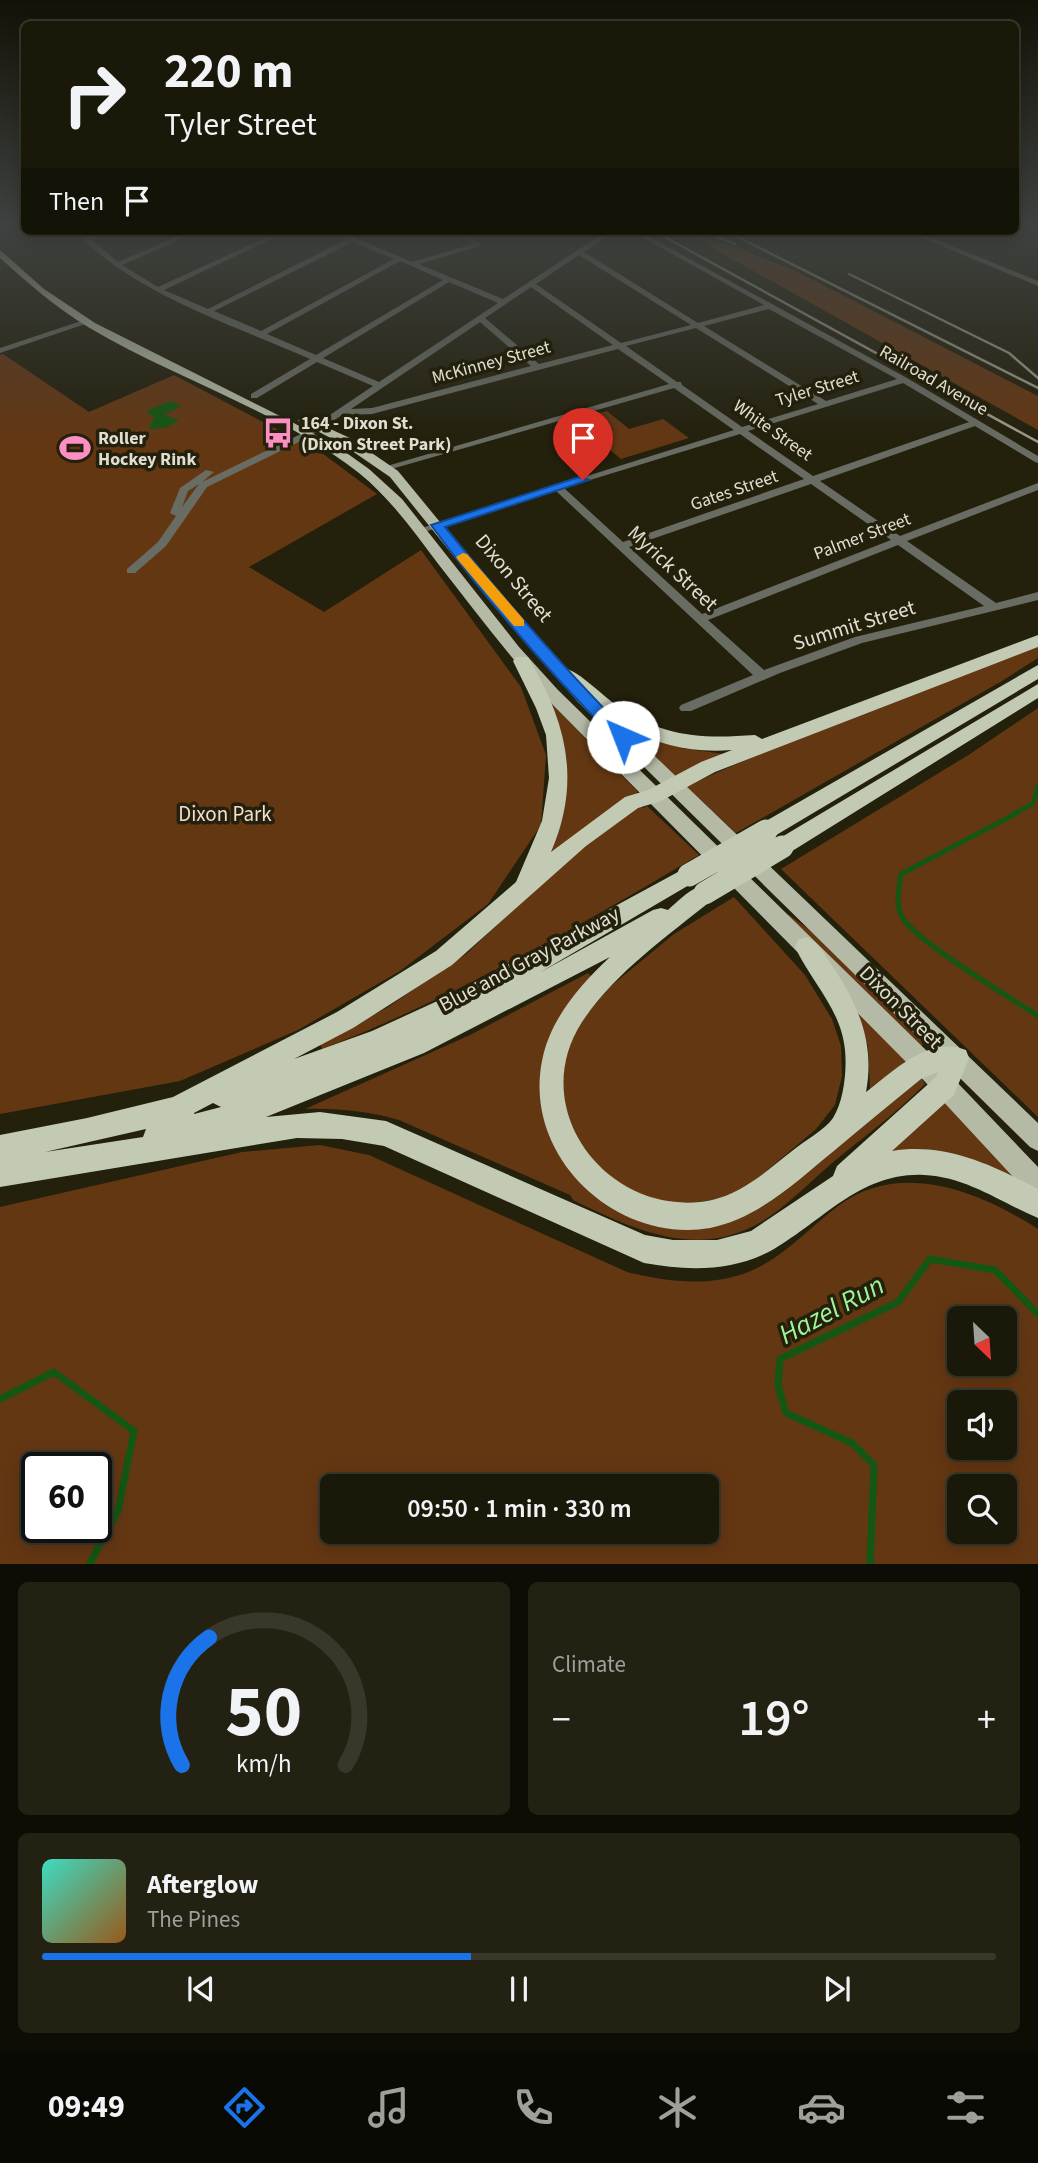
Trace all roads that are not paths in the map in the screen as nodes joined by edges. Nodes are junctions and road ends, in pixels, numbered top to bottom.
1 (49, 297) edge
2 (174, 297) edge
3 (237, 297) edge
4 (330, 297) edge
5 (419, 297) edge
6 (491, 297) edge
7 (511, 297) edge
8 (550, 297) edge
9 (652, 297) edge
10 (754, 297) edge
11 (503, 302) junction
12 (770, 306) junction
13 (207, 312) junction
14 (480, 318) junction
15 (87, 322) junction
16 (698, 325) junction
17 (260, 335) junction
18 (620, 345) junction
19 (134, 346) junction
20 (0, 351) edge
21 (317, 359) junction
22 (537, 366) junction
23 (904, 380) junction
24 (678, 384) junction
25 (380, 386) junction
26 (254, 396) junction
27 (824, 404) junction
28 (342, 412) junction
29 (976, 423) junction
30 (307, 430) junction
31 (742, 430) junction
32 (1038, 460) edge
33 (385, 468) junction
34 (816, 480) junction
35 (1038, 486) edge
36 (558, 488) junction
37 (429, 528) junction
38 (901, 540) junction
39 (622, 547) junction
40 (131, 571) dead end
41 (1038, 596) edge
42 (994, 607) junction
43 (699, 619) junction
44 (1038, 641) edge
45 (522, 661) junction
46 (1038, 671) edge
47 (562, 673) junction
48 (762, 676) junction
49 (1038, 690) edge
50 (686, 708) dead end
51 (793, 734) junction
52 (664, 791) junction
53 (697, 884) junction
54 (517, 896) junction
55 (806, 947) junction
56 (957, 1058) junction
57 (923, 1063) junction
58 (945, 1086) junction
59 (174, 1110) junction
60 (842, 1127) junction
61 (1038, 1139) edge
62 (0, 1148) edge
63 (28, 1168) junction
64 (0, 1174) edge
65 (1038, 1185) edge
66 (823, 1198) junction
67 (1038, 1204) edge

1 - 15 main road
2 - 13 street
3 - 13 street
4 - 17 street
5 - 21 street
6 - 11 street
7 - 11 street
8 - 18 street, White Street
9 - 16 street
10 - 12 street, Railroad Avenue
11 - 14 street
12 - 16 street, McKinney Street
12 - 23 street, Railroad Avenue
13 - 17 street
14 - 22 street
14 - 25 street
15 - 19 main road
15 - 20 street
16 - 18 street, McKinney Street
16 - 27 street
17 - 21 street
18 - 22 street, McKinney Street
18 - 24 street, White Street
19 - 26 main road, Dixon Street
19 - 30 main road, Dixon Street
21 - 25 street
21 - 26 street
22 - 28 street, McKinney Street
23 - 27 street, Tyler Street
23 - 29 street, Railroad Avenue
24 - 31 street, White Street
24 - 33 street
25 - 28 street
26 - 30 main road, Dixon Street
27 - 31 street, Tyler Street
28 - 30 street
29 - 32 street, Railroad Avenue
29 - 34 street, Gates Street
30 - 33 main road, Dixon Street
30 - 37 main road, Dixon Street
30 - 40 street
31 - 34 street, White Street
31 - 36 street, Tyler Street
33 - 37 main road, Dixon Street
34 - 38 street, White Street
34 - 39 street, Gates Street
35 - 38 street, Palmer Street
36 - 37 street, Tyler Street
36 - 39 street, Myrick Street
37 - 45 main road, Dixon Street
37 - 47 main road, Dixon Street
38 - 42 street, White Street
38 - 43 street, Palmer Street
39 - 43 street, Myrick Street
41 - 42 street, Summit Street
42 - 48 street, Summit Street
43 - 48 street, Myrick Street
44 - 51 highway
45 - 52 main road, Dixon Street
45 - 54 highway
46 - 53 highway, Blue and Gray Parkway, bridge
47 - 51 highway
47 - 52 main road, Dixon Street
48 - 50 street, Summit Street
49 - 53 highway, Blue and Gray Parkway, bridge
51 - 52 highway
52 - 54 highway
52 - 55 main road, Dixon Street
52 - 56 main road, Dixon Street
53 - 59 highway, Blue and Gray Parkway
53 - 60 highway
53 - 63 highway, Blue and Gray Parkway
54 - 59 highway
55 - 57 main road, Dixon Street
55 - 60 highway
56 - 57 highway
56 - 58 highway
56 - 61 main road, Dixon Street
57 - 58 main road, Dixon Street
57 - 60 highway
58 - 65 main road, Dixon Street
58 - 66 highway
59 - 62 highway, Blue and Gray Parkway
63 - 64 highway, Blue and Gray Parkway
63 - 66 highway
66 - 67 highway

